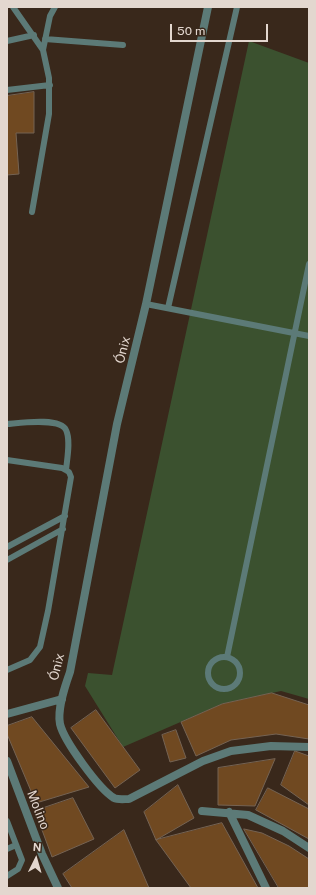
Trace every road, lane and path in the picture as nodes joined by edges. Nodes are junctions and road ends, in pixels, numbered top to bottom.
1 (13, 7) edge
2 (55, 7) edge
3 (208, 7) edge
4 (238, 7) edge
5 (34, 35) junction
6 (45, 39) junction
7 (7, 41) edge
8 (123, 45) dead end
9 (43, 50) junction
10 (50, 85) junction
11 (7, 90) edge
12 (32, 212) dead end
13 (309, 264) edge
14 (146, 304) junction
15 (168, 308) junction
16 (295, 333) junction
17 (309, 336) edge
18 (7, 424) edge
19 (7, 460) edge
20 (66, 470) junction
21 (65, 516) junction
22 (62, 530) junction
23 (26, 538) junction
24 (7, 548) edge
25 (29, 548) junction
26 (7, 560) edge
27 (227, 657) junction
28 (7, 669) edge
29 (62, 699) junction
30 (7, 714) edge
31 (309, 747) edge
32 (7, 761) edge
33 (202, 811) dead end
34 (229, 812) junction
35 (7, 821) edge
36 (16, 845) junction
37 (309, 848) edge
38 (7, 849) edge
39 (7, 876) edge
40 (58, 888) edge
41 (266, 888) edge

1 - 5 lane
2 - 6 lane
3 - 14 street, Ónix
4 - 15 lane
5 - 7 lane
5 - 9 lane
6 - 8 lane
6 - 9 lane
9 - 10 lane
10 - 11 lane
10 - 12 lane
13 - 16 lane
14 - 15 lane
14 - 29 street, Ónix
15 - 16 lane
16 - 17 lane
16 - 27 lane
18 - 20 lane
19 - 20 lane
20 - 21 lane
21 - 22 lane
21 - 23 lane
22 - 25 lane
22 - 28 lane
23 - 24 lane
23 - 25 lane
25 - 26 lane
27 - 27 lane
29 - 30 street
29 - 31 street, Ónix
32 - 40 street, Molino
33 - 34 street
34 - 37 street
34 - 41 street
35 - 36 lane
36 - 38 lane
36 - 39 lane

